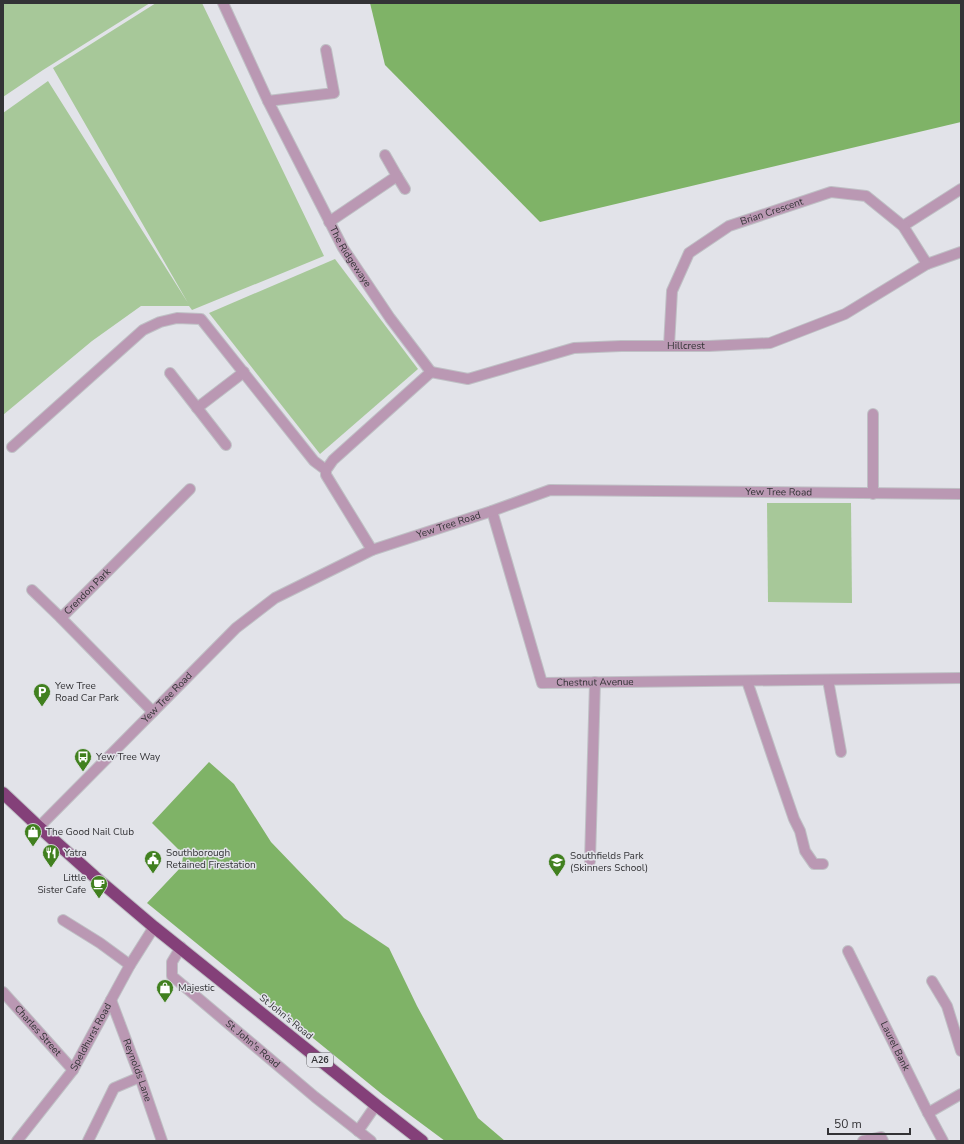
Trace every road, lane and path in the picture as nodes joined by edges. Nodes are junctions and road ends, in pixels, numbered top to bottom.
1 (223, 3) edge
2 (326, 50) dead end
3 (268, 101) junction
4 (385, 155) dead end
5 (397, 176) junction
6 (961, 188) edge
7 (405, 189) dead end
8 (329, 222) junction
9 (903, 226) junction
10 (961, 252) edge
11 (927, 264) junction
12 (669, 346) junction
13 (244, 372) junction
14 (431, 372) junction
15 (170, 373) dead end
16 (198, 408) junction
17 (873, 414) dead end
18 (226, 445) dead end
19 (12, 447) dead end
20 (326, 470) junction
21 (190, 489) dead end
22 (873, 494) junction
23 (961, 494) edge
24 (492, 511) junction
25 (372, 550) junction
26 (32, 590) dead end
27 (61, 618) junction
28 (961, 678) edge
29 (828, 680) junction
30 (747, 681) junction
31 (595, 682) junction
32 (153, 712) junction
33 (841, 752) dead end
34 (3, 793) edge
35 (39, 827) junction
36 (590, 861) dead end
37 (823, 864) dead end
38 (63, 920) dead end
39 (154, 927) junction
40 (181, 948) junction
41 (848, 951) dead end
42 (130, 965) junction
43 (932, 981) dead end
44 (3, 992) edge
45 (111, 1000) junction
46 (961, 1051) edge
47 (73, 1070) junction
48 (140, 1077) junction
49 (961, 1094) edge
50 (376, 1105) junction
51 (928, 1113) junction
52 (358, 1131) junction
53 (92, 1140) edge
54 (17, 1141) edge
55 (162, 1141) edge
56 (371, 1141) edge
57 (422, 1141) edge
58 (863, 1141) edge
59 (883, 1141) edge
60 (943, 1141) edge

1 - 3 street, The Ridgewaye
2 - 3 street
3 - 8 street, The Ridgewaye
4 - 5 street
5 - 7 street
5 - 8 street
6 - 9 street
8 - 14 street, The Ridgewaye
9 - 11 street, Brian Crescent
9 - 12 street, Brian Crescent
10 - 11 street, Hillcrest
11 - 12 street, Hillcrest
12 - 14 street, Hillcrest
13 - 16 street
13 - 19 street
13 - 20 street
14 - 20 street
15 - 16 street
16 - 18 street
17 - 22 street
20 - 25 street
21 - 27 street, Crendon Park
22 - 23 street, Yew Tree Road
22 - 24 street, Yew Tree Road
24 - 25 street, Yew Tree Road
24 - 31 street, Chestnut Avenue
25 - 32 street, Yew Tree Road
26 - 27 street
27 - 32 street, Crendon Park
28 - 29 street, Chestnut Avenue
29 - 30 street, Chestnut Avenue
29 - 33 street
30 - 31 street, Chestnut Avenue
30 - 37 street
31 - 36 street
32 - 35 street, Yew Tree Road
34 - 35 highway, A26
35 - 39 highway, A26
38 - 42 street
39 - 40 highway, St John's Road / A26
39 - 42 street, Speldhurst Road
40 - 50 highway, St John's Road / A26
40 - 52 street, St. John's Road
41 - 51 street, Laurel Bank
42 - 45 street, Speldhurst Road
43 - 46 street
44 - 47 street, Charles Street
45 - 47 street, Speldhurst Road
45 - 48 street, Reynolds Lane
47 - 54 street, Speldhurst Road
48 - 53 street
48 - 55 street, Reynolds Lane
49 - 51 street
50 - 52 street
50 - 57 highway, St John's Road / A26
51 - 60 street, Laurel Bank
52 - 56 street, St. John's Road
58 - 59 street

